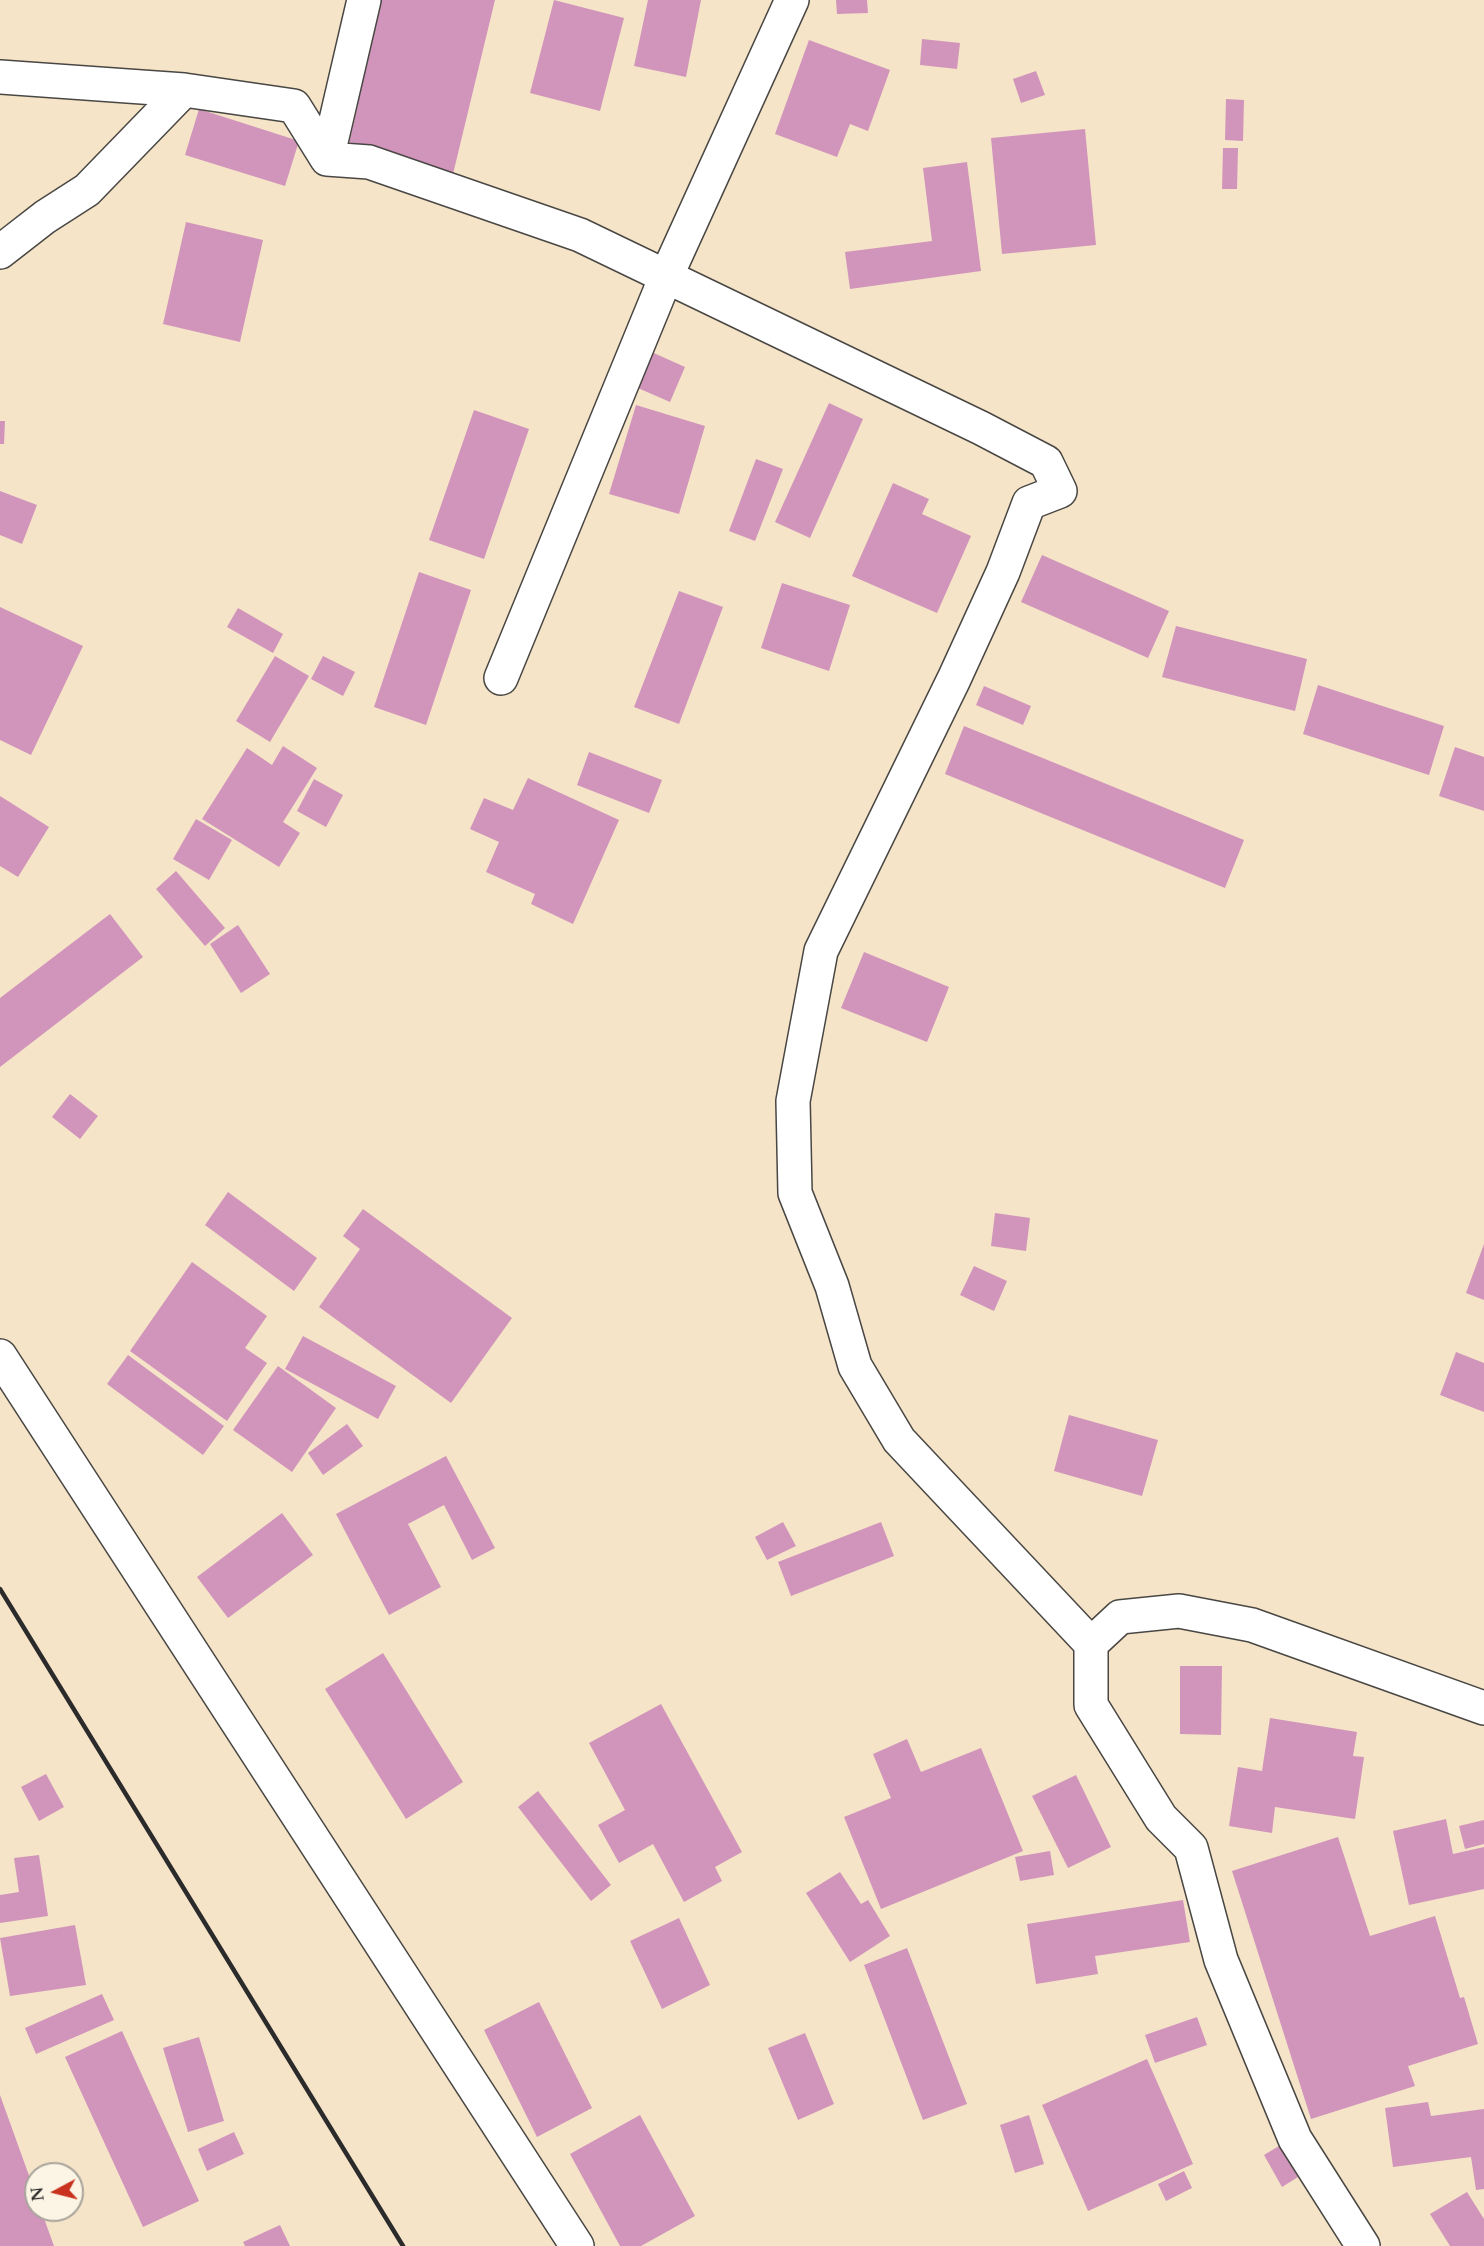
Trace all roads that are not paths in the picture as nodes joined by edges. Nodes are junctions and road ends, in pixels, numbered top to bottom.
1 (364, 0) edge
2 (792, 0) edge
3 (0, 76) edge
4 (184, 90) junction
5 (327, 159) junction
6 (0, 252) edge
7 (665, 279) junction
8 (501, 678) dead end
9 (0, 1356) edge
10 (1091, 1644) junction
11 (1484, 1708) edge
12 (576, 2246) edge
13 (1363, 2246) edge

1 - 5 street
2 - 7 street
3 - 4 street
4 - 5 street
4 - 6 street
5 - 7 street
7 - 8 street
7 - 10 street
9 - 12 street
10 - 11 street
10 - 13 street

